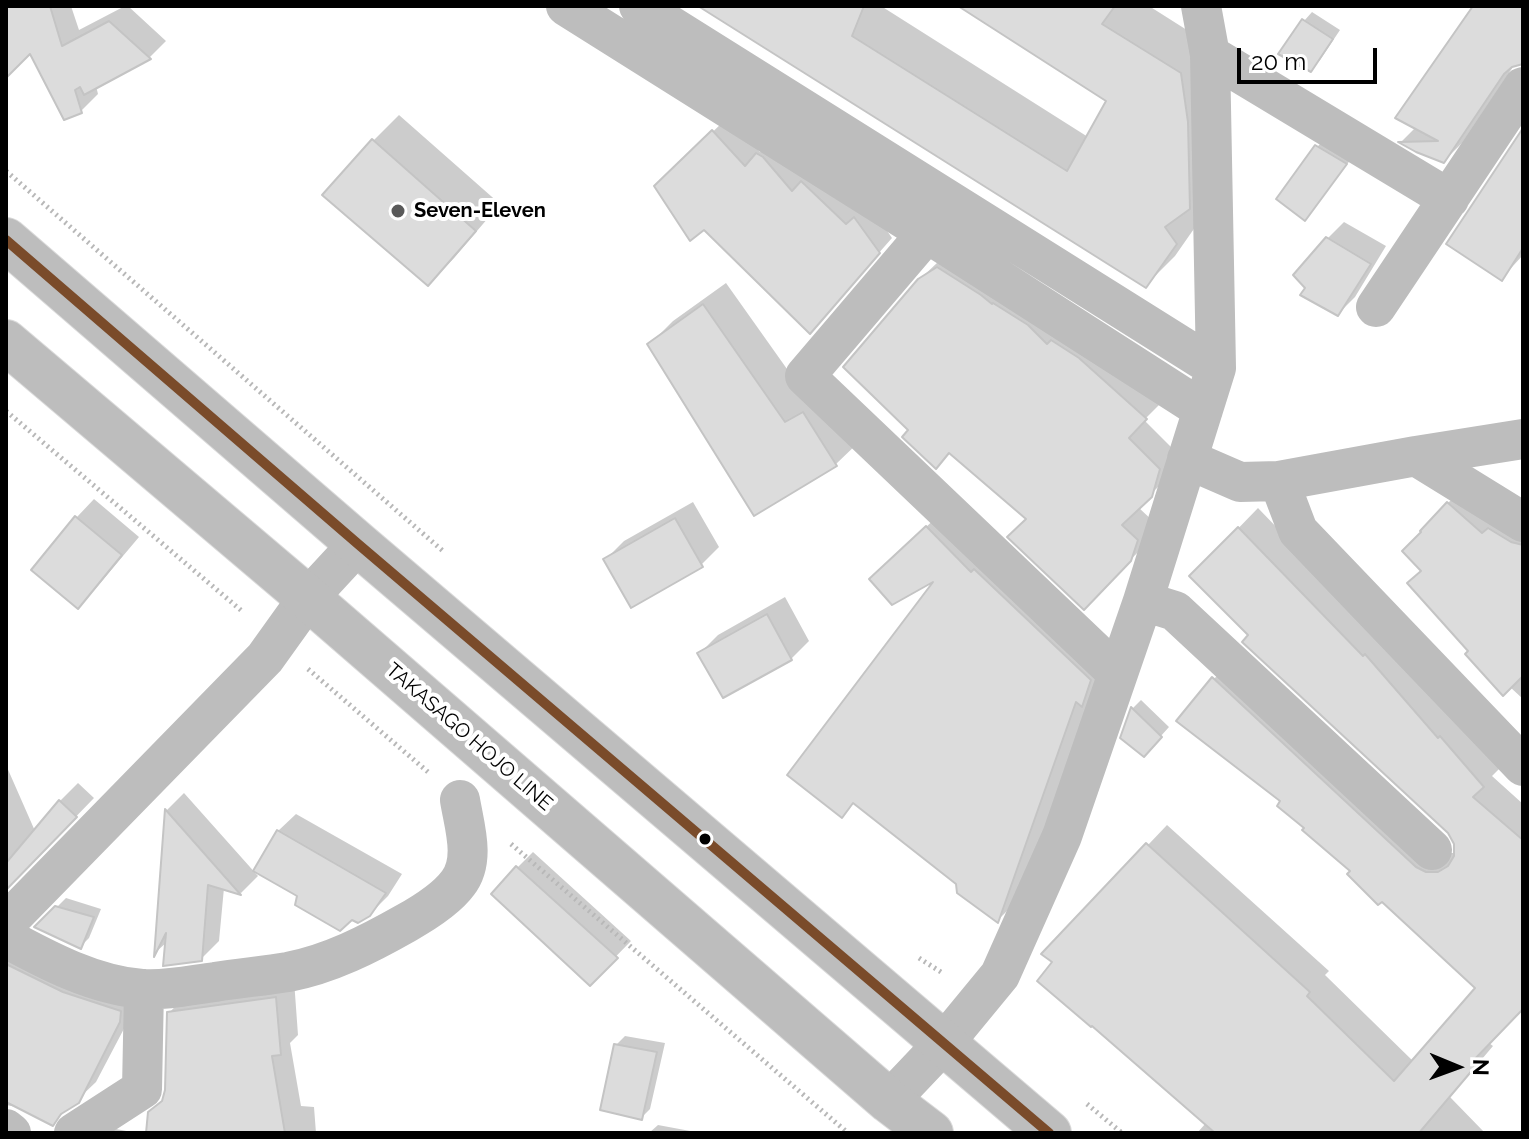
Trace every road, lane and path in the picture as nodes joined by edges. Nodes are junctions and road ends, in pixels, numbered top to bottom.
1 (566, 6) edge
2 (639, 6) edge
3 (1201, 6) edge
4 (1210, 55) junction
5 (1523, 87) edge
6 (792, 125) junction
7 (6, 171) edge
8 (1449, 199) junction
9 (927, 233) junction
10 (6, 240) edge
11 (1376, 307) dead end
12 (6, 342) edge
13 (1216, 368) junction
14 (1203, 410) junction
15 (6, 411) edge
16 (1520, 435) edge
17 (1416, 456) junction
18 (1187, 459) junction
19 (1279, 481) junction
20 (1523, 522) edge
21 (358, 544) junction
22 (451, 558) dead end
23 (308, 598) junction
24 (1143, 601) junction
25 (253, 620) dead end
26 (299, 667) dead end
27 (1117, 673) junction
28 (1523, 766) edge
29 (460, 800) junction
30 (1432, 850) dead end
31 (6, 923) edge
32 (6, 938) edge
33 (909, 951) dead end
34 (956, 981) dead end
35 (144, 989) junction
36 (944, 1043) junction
37 (1078, 1096) dead end
38 (889, 1101) junction
39 (6, 1129) edge
40 (11, 1133) edge
41 (74, 1133) edge
42 (848, 1133) edge
43 (931, 1133) edge
44 (1049, 1133) edge
45 (1122, 1133) edge

1 - 6 street
2 - 6 street
3 - 4 street
4 - 8 street
4 - 13 street
5 - 8 street
6 - 9 street
6 - 13 street
7 - 22 path
8 - 11 street
9 - 14 street
9 - 27 street
10 - 21 main road
12 - 23 main road, TAKASAGO HOJO LINE
13 - 14 street
14 - 18 street
15 - 25 path
16 - 17 street
17 - 19 street
17 - 20 street
18 - 19 street
18 - 24 street
19 - 28 street
21 - 23 street
21 - 36 main road
23 - 31 street
23 - 38 main road, TAKASAGO HOJO LINE
24 - 27 street
24 - 30 street
26 - 29 path
27 - 36 street
29 - 35 street
29 - 42 path
32 - 35 street
33 - 34 path
35 - 41 street
36 - 38 street
36 - 44 main road
37 - 45 path
38 - 43 main road, TAKASAGO HOJO LINE
39 - 40 street

